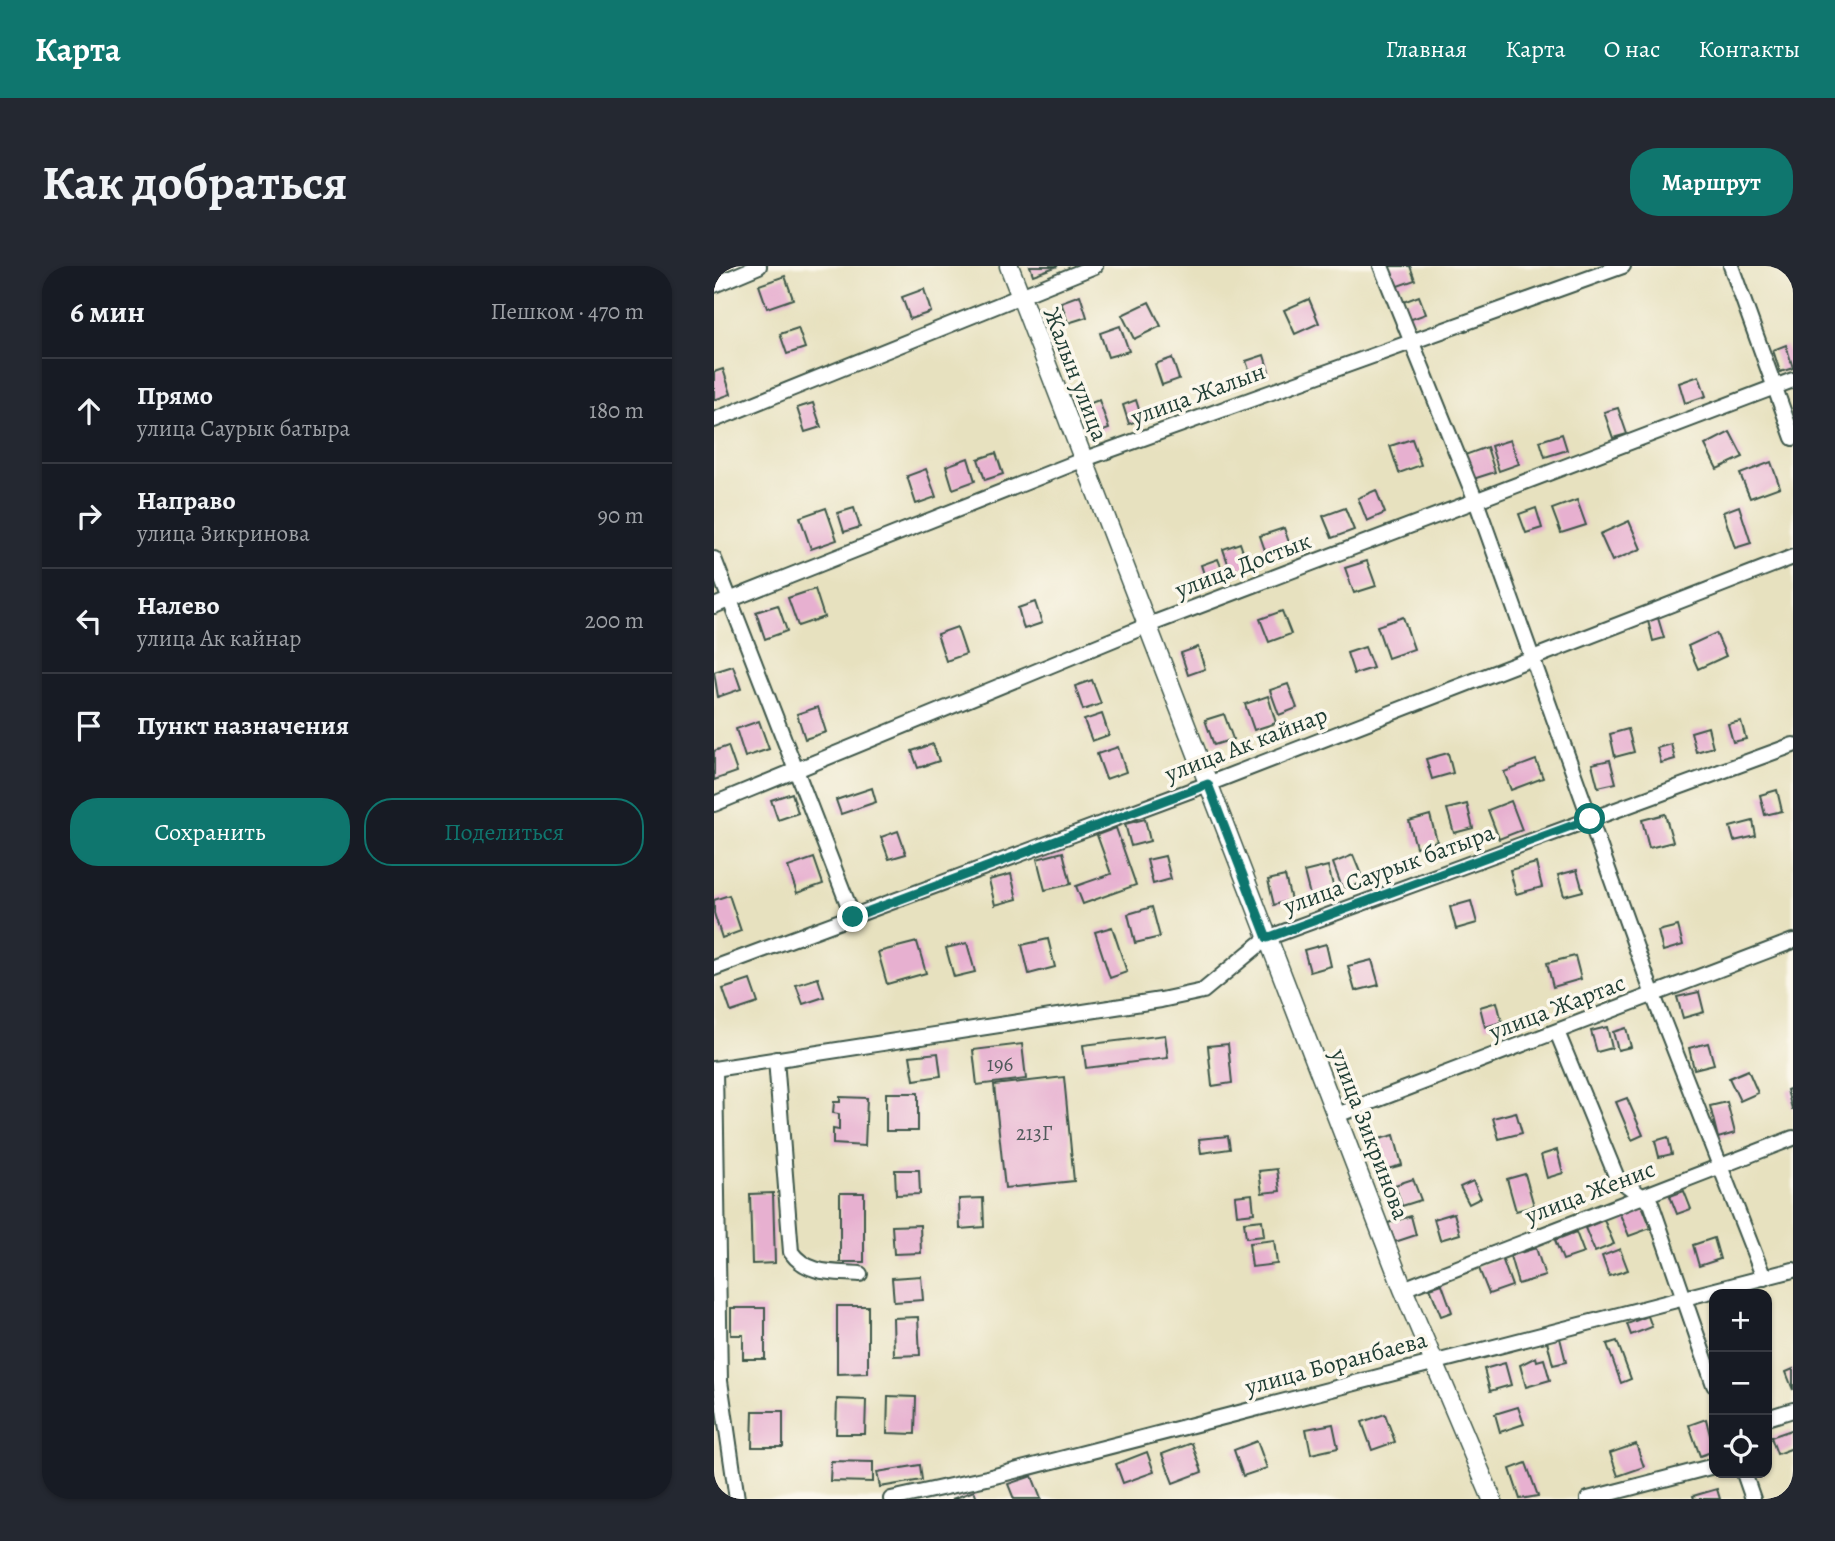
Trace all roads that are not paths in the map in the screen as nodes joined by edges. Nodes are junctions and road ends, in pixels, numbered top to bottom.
1 (759, 266) edge
2 (1009, 266) edge
3 (1095, 266) edge
4 (1381, 266) edge
5 (1622, 266) edge
6 (1731, 266) edge
7 (714, 285) edge
8 (1020, 296) junction
9 (1411, 342) junction
10 (1793, 380) edge
11 (1774, 387) junction
12 (714, 420) edge
13 (1793, 438) edge
14 (1082, 460) junction
15 (1476, 501) junction
16 (1793, 557) edge
17 (714, 559) edge
18 (730, 600) junction
19 (714, 606) edge
20 (1146, 626) junction
21 (1531, 659) junction
22 (1793, 745) edge
23 (797, 772) junction
24 (1208, 784) junction
25 (714, 804) edge
26 (1590, 819) junction
27 (853, 917) junction
28 (1267, 938) junction
29 (1793, 941) edge
30 (714, 968) edge
31 (1653, 995) junction
32 (1557, 1032) junction
33 (776, 1059) junction
34 (715, 1069) edge
35 (1337, 1115) junction
36 (1793, 1138) edge
37 (1720, 1166) junction
38 (1642, 1196) junction
39 (716, 1222) edge
40 (1793, 1270) edge
41 (860, 1274) dead end
42 (1764, 1278) junction
43 (1404, 1289) junction
44 (1685, 1298) junction
45 (1434, 1362) junction
46 (1709, 1370) edge
47 (717, 1380) edge
48 (1793, 1410) edge
49 (1772, 1416) edge
50 (1709, 1467) edge
51 (1746, 1478) edge
52 (737, 1499) edge
53 (891, 1499) edge
54 (1492, 1499) edge
55 (1588, 1499) edge
56 (1753, 1499) edge

1 - 7 street
2 - 8 street, Жалын улица
3 - 8 street
4 - 9 street
5 - 9 street, улица Жалын
6 - 11 street
8 - 12 street
8 - 14 street, Жалын улица
9 - 14 street, улица Жалын
9 - 15 street
10 - 11 street, улица Достык
11 - 13 street
11 - 15 street, улица Достык
14 - 18 street, улица Жалын
14 - 20 street, Жалын улица
15 - 20 street, улица Достык
15 - 21 street
16 - 21 street, улица Ак кайнар
17 - 18 street
18 - 19 street, улица Жалын
18 - 23 street
20 - 23 street, улица Достык
20 - 24 street, улица Зикринова
21 - 24 street, улица Ак кайнар
21 - 26 street
22 - 26 street, улица Саурык батыра
23 - 25 street, улица Достык
23 - 27 street
24 - 27 street, улица Ак кайнар
24 - 28 street, улица Зикринова
26 - 28 street, улица Саурык батыра
26 - 31 street
27 - 30 street, улица Ак кайнар
28 - 33 street, улица Саурык батыра
28 - 35 street, улица Зикринова
29 - 31 street, улица Жартас
31 - 32 street, улица Жартас
31 - 37 street
32 - 35 street, улица Жартас
32 - 38 street
33 - 34 street, улица Саурык батыра
33 - 41 street
34 - 39 street
35 - 43 street, улица Зикринова
36 - 37 street, улица Женис
37 - 38 street, улица Женис
37 - 42 street
38 - 43 street, улица Женис
38 - 44 street
39 - 47 street
40 - 42 street, улица Боранбаева
42 - 44 street, улица Боранбаева
43 - 45 street, улица Зикринова
44 - 45 street, улица Боранбаева
44 - 46 street
45 - 53 street, улица Боранбаева
45 - 54 street, улица Зикринова
47 - 52 street
48 - 49 street
50 - 55 street
51 - 56 street

